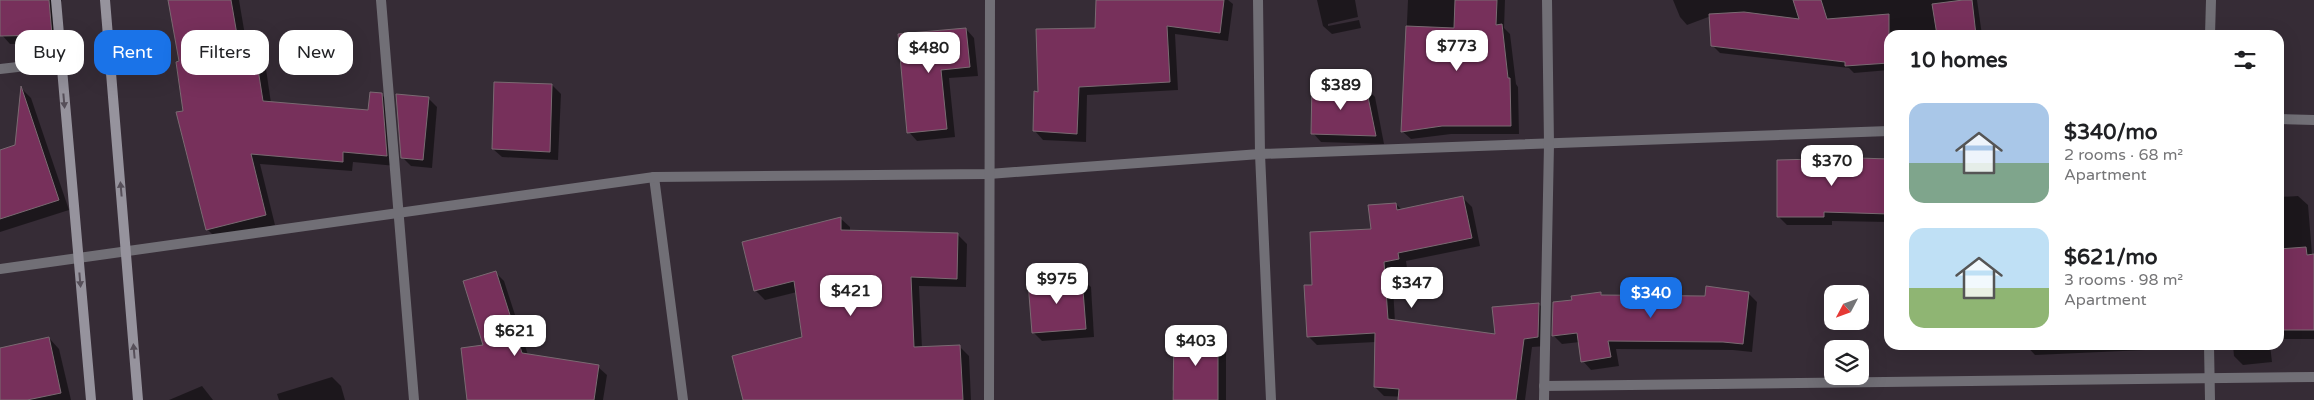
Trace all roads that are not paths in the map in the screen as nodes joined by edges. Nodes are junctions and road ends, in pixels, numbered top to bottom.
1 (56, 0) edge
2 (105, 0) edge
3 (381, 0) edge
4 (990, 0) edge
5 (1258, 0) edge
6 (1547, 0) edge
7 (2210, 0) edge
8 (58, 30) edge
9 (2210, 30) edge
10 (15, 67) edge
11 (0, 69) edge
12 (62, 75) edge
13 (2284, 119) edge
14 (2314, 120) edge
15 (1884, 131) edge
16 (1549, 144) junction
17 (1260, 154) junction
18 (989, 174) junction
19 (654, 178) junction
20 (400, 213) junction
21 (126, 252) junction
22 (78, 258) junction
23 (0, 269) edge
24 (2209, 350) edge
25 (2210, 377) junction
26 (2314, 377) edge
27 (1544, 386) junction
28 (91, 400) edge
29 (138, 400) edge
30 (414, 400) edge
31 (683, 400) edge
32 (989, 400) edge
33 (1271, 400) edge
34 (1544, 400) edge
35 (2210, 400) edge

1 - 8 street
21 -> 2 street
3 - 20 street
4 - 18 street
5 - 17 street
6 - 16 street
7 - 9 street
10 - 11 street
12 -> 22 street
13 - 14 street
15 - 16 street
16 - 17 street
16 - 27 street
17 - 18 street
17 - 33 street
18 - 19 street
18 - 32 street
19 - 20 street
19 - 31 street
20 - 21 street
20 - 30 street
21 - 22 street
29 -> 21 street
22 - 23 street
22 -> 28 street
24 - 25 street
25 - 26 street
25 - 27 street
25 - 35 street
27 - 34 street

